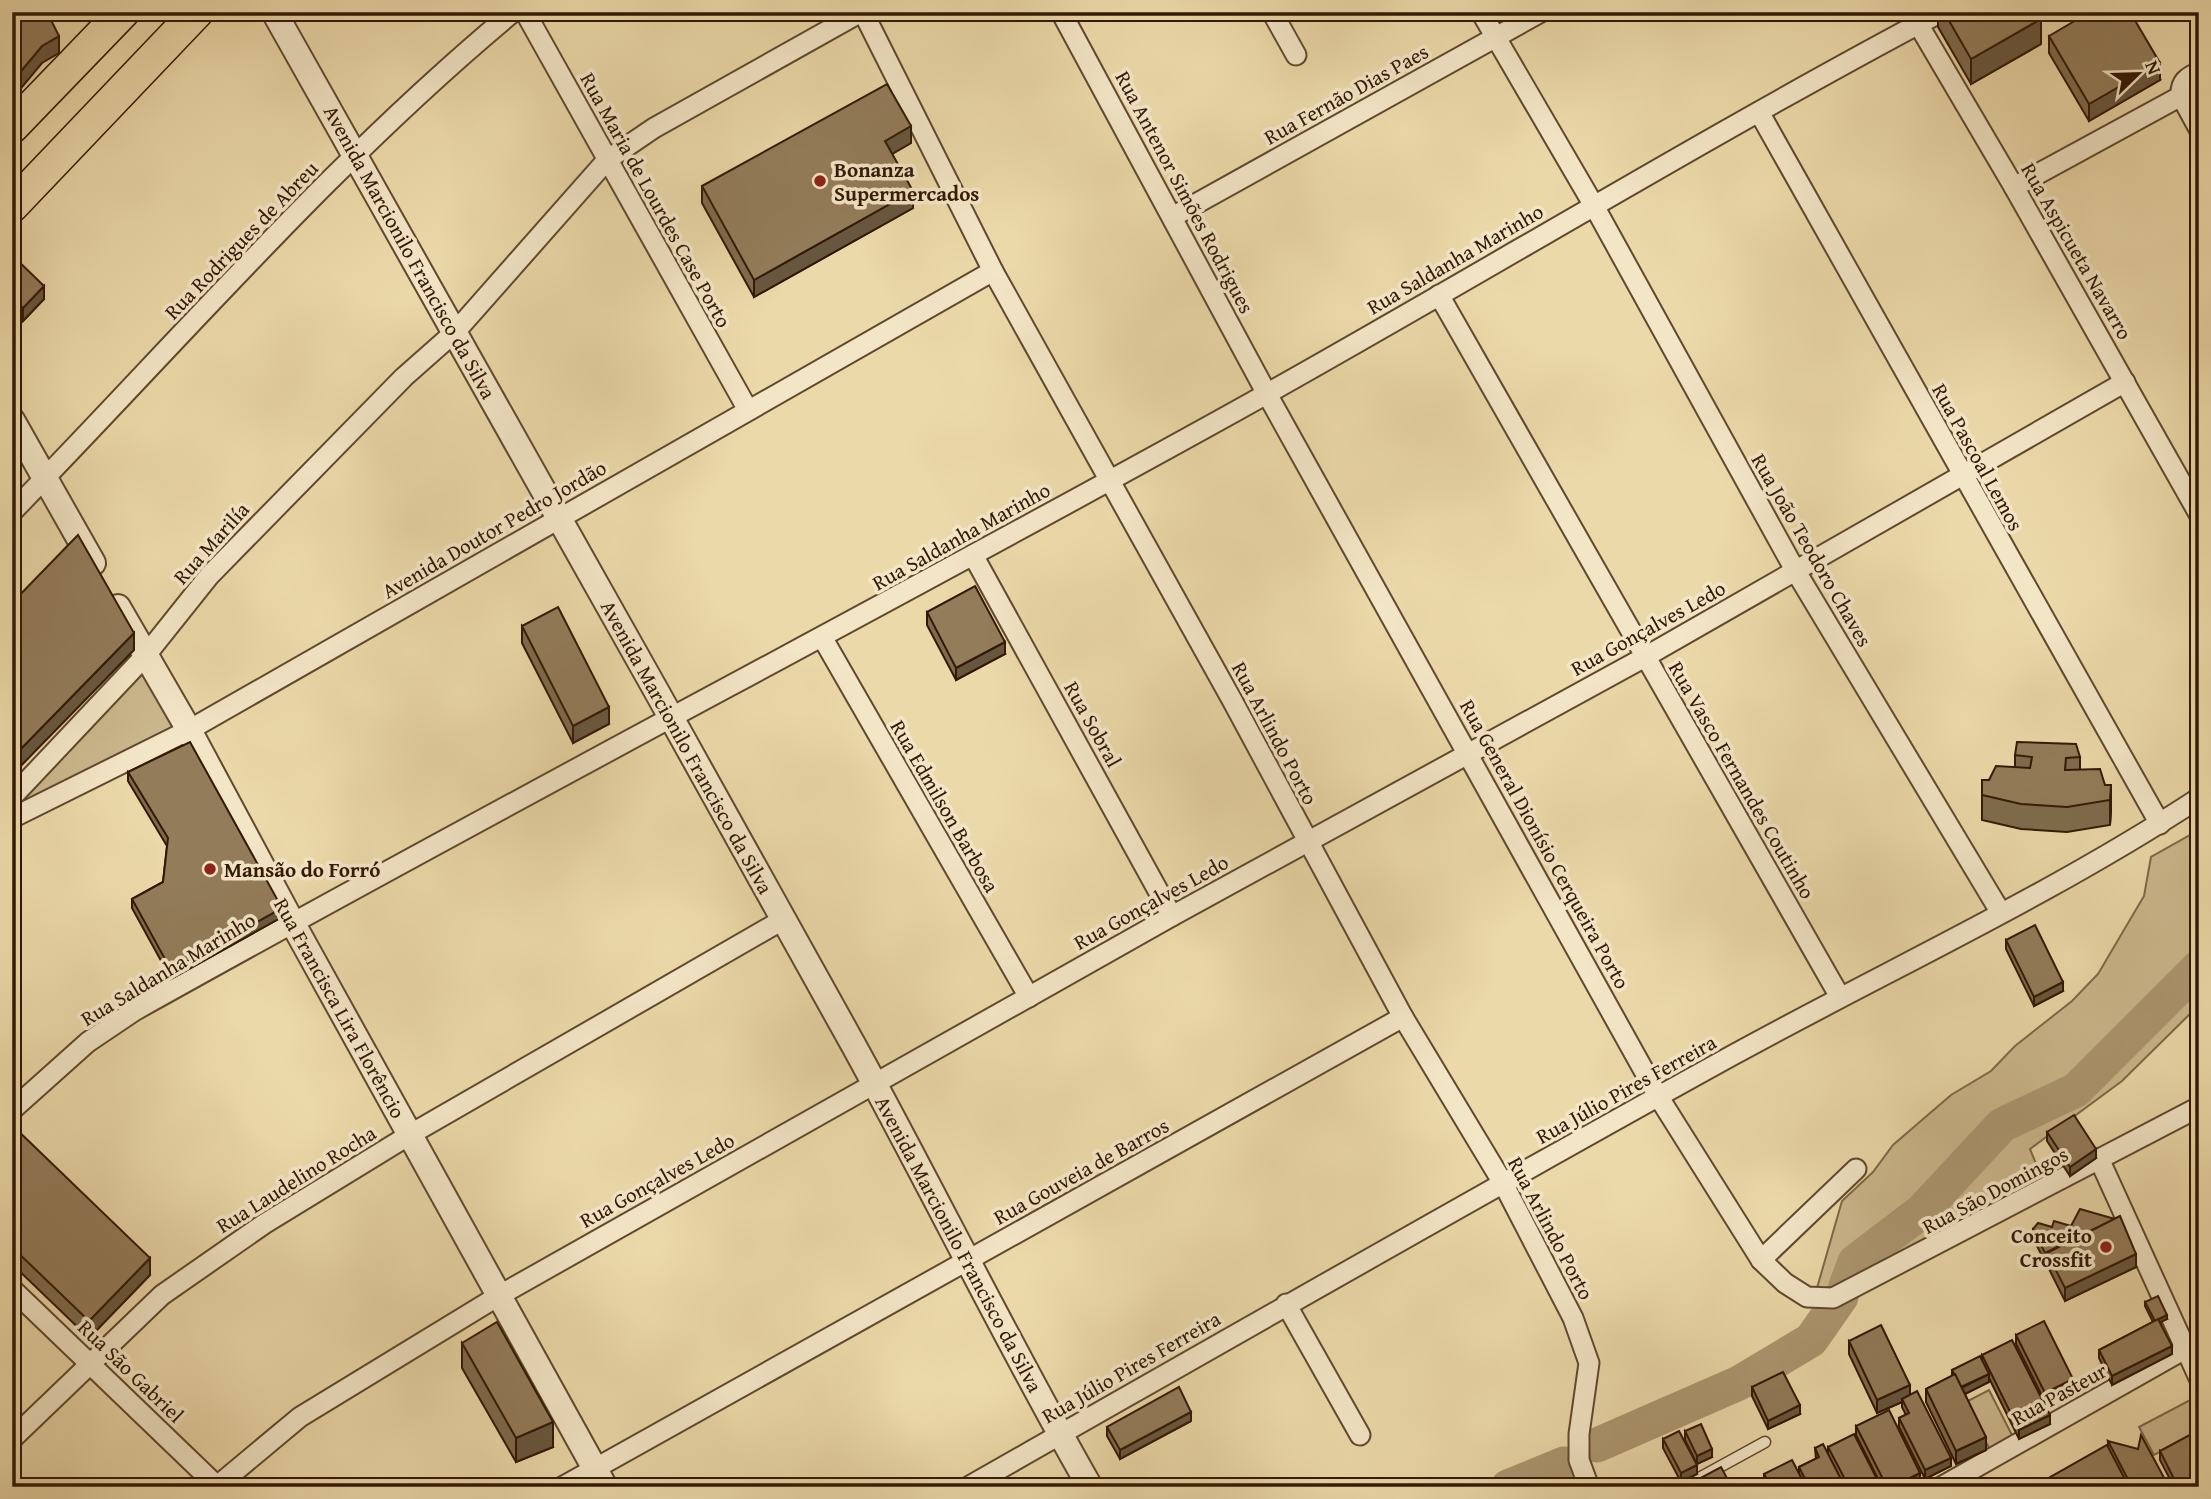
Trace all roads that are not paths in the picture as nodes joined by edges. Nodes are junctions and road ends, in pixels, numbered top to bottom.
1 (123, 12) edge
2 (197, 12) edge
3 (274, 12) edge
4 (513, 12) edge
5 (525, 12) edge
6 (862, 12) edge
7 (1061, 12) edge
8 (1272, 12) edge
9 (1481, 12) edge
10 (1541, 12) edge
11 (1941, 12) edge
12 (1915, 18) edge
13 (1494, 38) junction
14 (1296, 55) dead end
15 (2199, 72) edge
16 (2181, 96) junction
17 (1759, 112) junction
18 (12, 127) edge
19 (2199, 130) edge
20 (354, 154) junction
21 (607, 160) junction
22 (2014, 187) junction
23 (1593, 204) junction
24 (12, 206) edge
25 (1174, 216) junction
26 (993, 271) junction
27 (1439, 295) junction
28 (456, 331) junction
29 (2125, 382) junction
30 (1268, 394) junction
31 (748, 410) junction
32 (12, 420) edge
33 (1962, 476) junction
34 (44, 479) junction
35 (1111, 480) junction
36 (12, 512) edge
37 (2199, 514) edge
38 (557, 519) junction
39 (973, 555) junction
40 (1795, 570) junction
41 (822, 637) junction
42 (146, 655) junction
43 (1645, 657) junction
44 (672, 716) junction
45 (189, 730) junction
46 (1469, 752) junction
47 (12, 797) edge
48 (2199, 798) edge
49 (12, 818) edge
50 (2160, 824) junction
51 (1308, 842) junction
52 (2001, 913) junction
53 (1172, 916) junction
54 (784, 919) junction
55 (292, 922) junction
56 (1840, 996) junction
57 (1029, 997) junction
58 (1403, 1017) junction
59 (875, 1084) junction
60 (1658, 1096) junction
61 (2199, 1107) edge
62 (12, 1110) edge
63 (411, 1134) junction
64 (2100, 1161) junction
65 (1856, 1169) dead end
66 (1503, 1184) junction
67 (969, 1259) junction
68 (1761, 1260) junction
69 (12, 1289) edge
70 (500, 1295) junction
71 (1807, 1297) joint
72 (1286, 1304) junction
73 (2192, 1344) edge
74 (89, 1362) junction
75 (2199, 1378) edge
76 (1060, 1434) junction
77 (1360, 1435) dead end
78 (12, 1439) edge
79 (1765, 1442) dead end
80 (600, 1477) edge
81 (217, 1486) edge
82 (562, 1487) edge
83 (968, 1487) edge
84 (1090, 1487) edge
85 (1590, 1487) edge
86 (1683, 1487) edge
87 (1941, 1487) edge

1 - 18 main road
2 - 24 main road
3 - 20 street, Avenida Marcionilo Francisco da Silva
4 - 20 street, Rua Rodrigues de Abreu
5 - 21 street, Rua Maria de Lourdes Case Porto
6 - 21 street, Rua Marilía
6 - 26 street, Rua Arlindo Porto
7 - 25 street, Rua Antenor Simões Rodrigues
8 - 14 street
9 - 13 street, Rua João Teodoro Chaves
10 - 13 street, Rua Fernão Dias Paes
11 - 12 street, Rua Saldanha Marinho
12 - 17 street, Rua Saldanha Marinho
12 - 22 street, Rua Aspicueta Navarro
13 - 23 street, Rua João Teodoro Chaves
13 - 25 street, Rua Fernão Dias Paes
15 - 16 street
16 - 19 street
16 - 22 street
17 - 23 street, Rua Saldanha Marinho
17 - 33 street, Rua Pascoal Lemos
20 - 28 street, Avenida Marcionilo Francisco da Silva
20 - 34 street, Rua Rodrigues de Abreu
21 - 28 street, Rua Marilía
21 - 31 street, Rua Maria de Lourdes Case Porto
22 - 29 street, Rua Aspicueta Navarro
23 - 27 street, Rua Saldanha Marinho
23 - 40 street, Rua João Teodoro Chaves
25 - 30 street, Rua Antenor Simões Rodrigues
26 - 31 street, Avenida Doutor Pedro Jordão
26 - 35 street, Rua Arlindo Porto
27 - 30 street, Rua Saldanha Marinho
27 - 43 street, Rua Vasco Fernandes Coutinho
28 - 38 street, Avenida Marcionilo Francisco da Silva
28 - 42 street, Rua Marilía
29 - 33 street, Rua Gonçalves Ledo
29 - 37 street, Rua Aspicueta Navarro
30 - 35 street, Rua Saldanha Marinho
30 - 46 street, Rua General Dionísio Cerqueira Porto
31 - 38 street, Avenida Doutor Pedro Jordão
32 - 34 street, Rua Francisca Lira Florêncio
33 - 40 street, Rua Gonçalves Ledo
33 - 50 street, Rua Pascoal Lemos
34 - 36 street, Rua Rodrigues de Abreu
34 - 42 street, Rua Francisca Lira Florêncio
35 - 39 street, Rua Saldanha Marinho
35 - 51 street, Rua Arlindo Porto
38 - 44 street, Avenida Marcionilo Francisco da Silva
38 - 45 street, Avenida Doutor Pedro Jordão
39 - 41 street, Rua Saldanha Marinho
39 - 53 street, Rua Sobral
40 - 43 street, Rua Gonçalves Ledo
40 - 52 street, Rua João Teodoro Chaves
41 - 44 street, Rua Saldanha Marinho
41 - 57 street, Rua Edmilson Barbosa
42 - 45 street, Rua Francisca Lira Florêncio
42 - 47 street, Rua Marilía
43 - 46 street, Rua Gonçalves Ledo
43 - 56 street, Rua Vasco Fernandes Coutinho
44 - 54 street, Avenida Marcionilo Francisco da Silva
44 - 55 street, Rua Saldanha Marinho
45 - 49 street, Avenida Doutor Pedro Jordão
45 - 55 street, Rua Francisca Lira Florêncio
46 - 51 street, Rua Gonçalves Ledo
46 - 60 street, Rua General Dionísio Cerqueira Porto
48 - 50 street, Rua Júlio Pires Ferreira
50 - 52 street, Rua Júlio Pires Ferreira
51 - 53 street, Rua Gonçalves Ledo
51 - 58 street, Rua Arlindo Porto
52 - 56 street, Rua Júlio Pires Ferreira
53 - 57 street, Rua Gonçalves Ledo
54 - 59 street, Avenida Marcionilo Francisco da Silva
54 - 63 street, Rua Laudelino Rocha
55 - 62 street, Rua Saldanha Marinho
55 - 63 street, Rua Francisca Lira Florêncio
56 - 60 street, Rua Júlio Pires Ferreira
57 - 59 street, Rua Gonçalves Ledo
58 - 66 street, Rua Arlindo Porto
58 - 67 street, Rua Gouveia de Barros
59 - 67 street, Avenida Marcionilo Francisco da Silva
59 - 70 street, Rua Gonçalves Ledo
60 - 66 street, Rua Júlio Pires Ferreira
60 - 68 street, Rua General Dionísio Cerqueira Porto
61 - 64 street, Rua São Domingos
63 - 70 street, Rua Francisca Lira Florêncio
63 - 74 street, Rua Laudelino Rocha
64 - 71 street, Rua São Domingos
64 - 73 street
65 - 68 street
66 - 72 street, Rua Júlio Pires Ferreira
66 - 85 street, Rua Arlindo Porto
67 - 76 street, Avenida Marcionilo Francisco da Silva
67 - 80 street, Rua Gouveia de Barros
68 - 71 street, Rua General Dionísio Cerqueira Porto
69 - 74 street, Rua São Gabriel
70 - 80 street, Rua Francisca Lira Florêncio
70 - 81 street, Rua Gonçalves Ledo
72 - 76 street, Rua Júlio Pires Ferreira
72 - 77 street
73 - 75 street
73 - 87 street, Rua Pasteur
74 - 78 street, Rua Laudelino Rocha
74 - 81 street, Rua São Gabriel
76 - 83 street, Rua Júlio Pires Ferreira
76 - 84 street, Avenida Marcionilo Francisco da Silva
79 - 86 lane
80 - 82 street, Rua Gouveia de Barros

